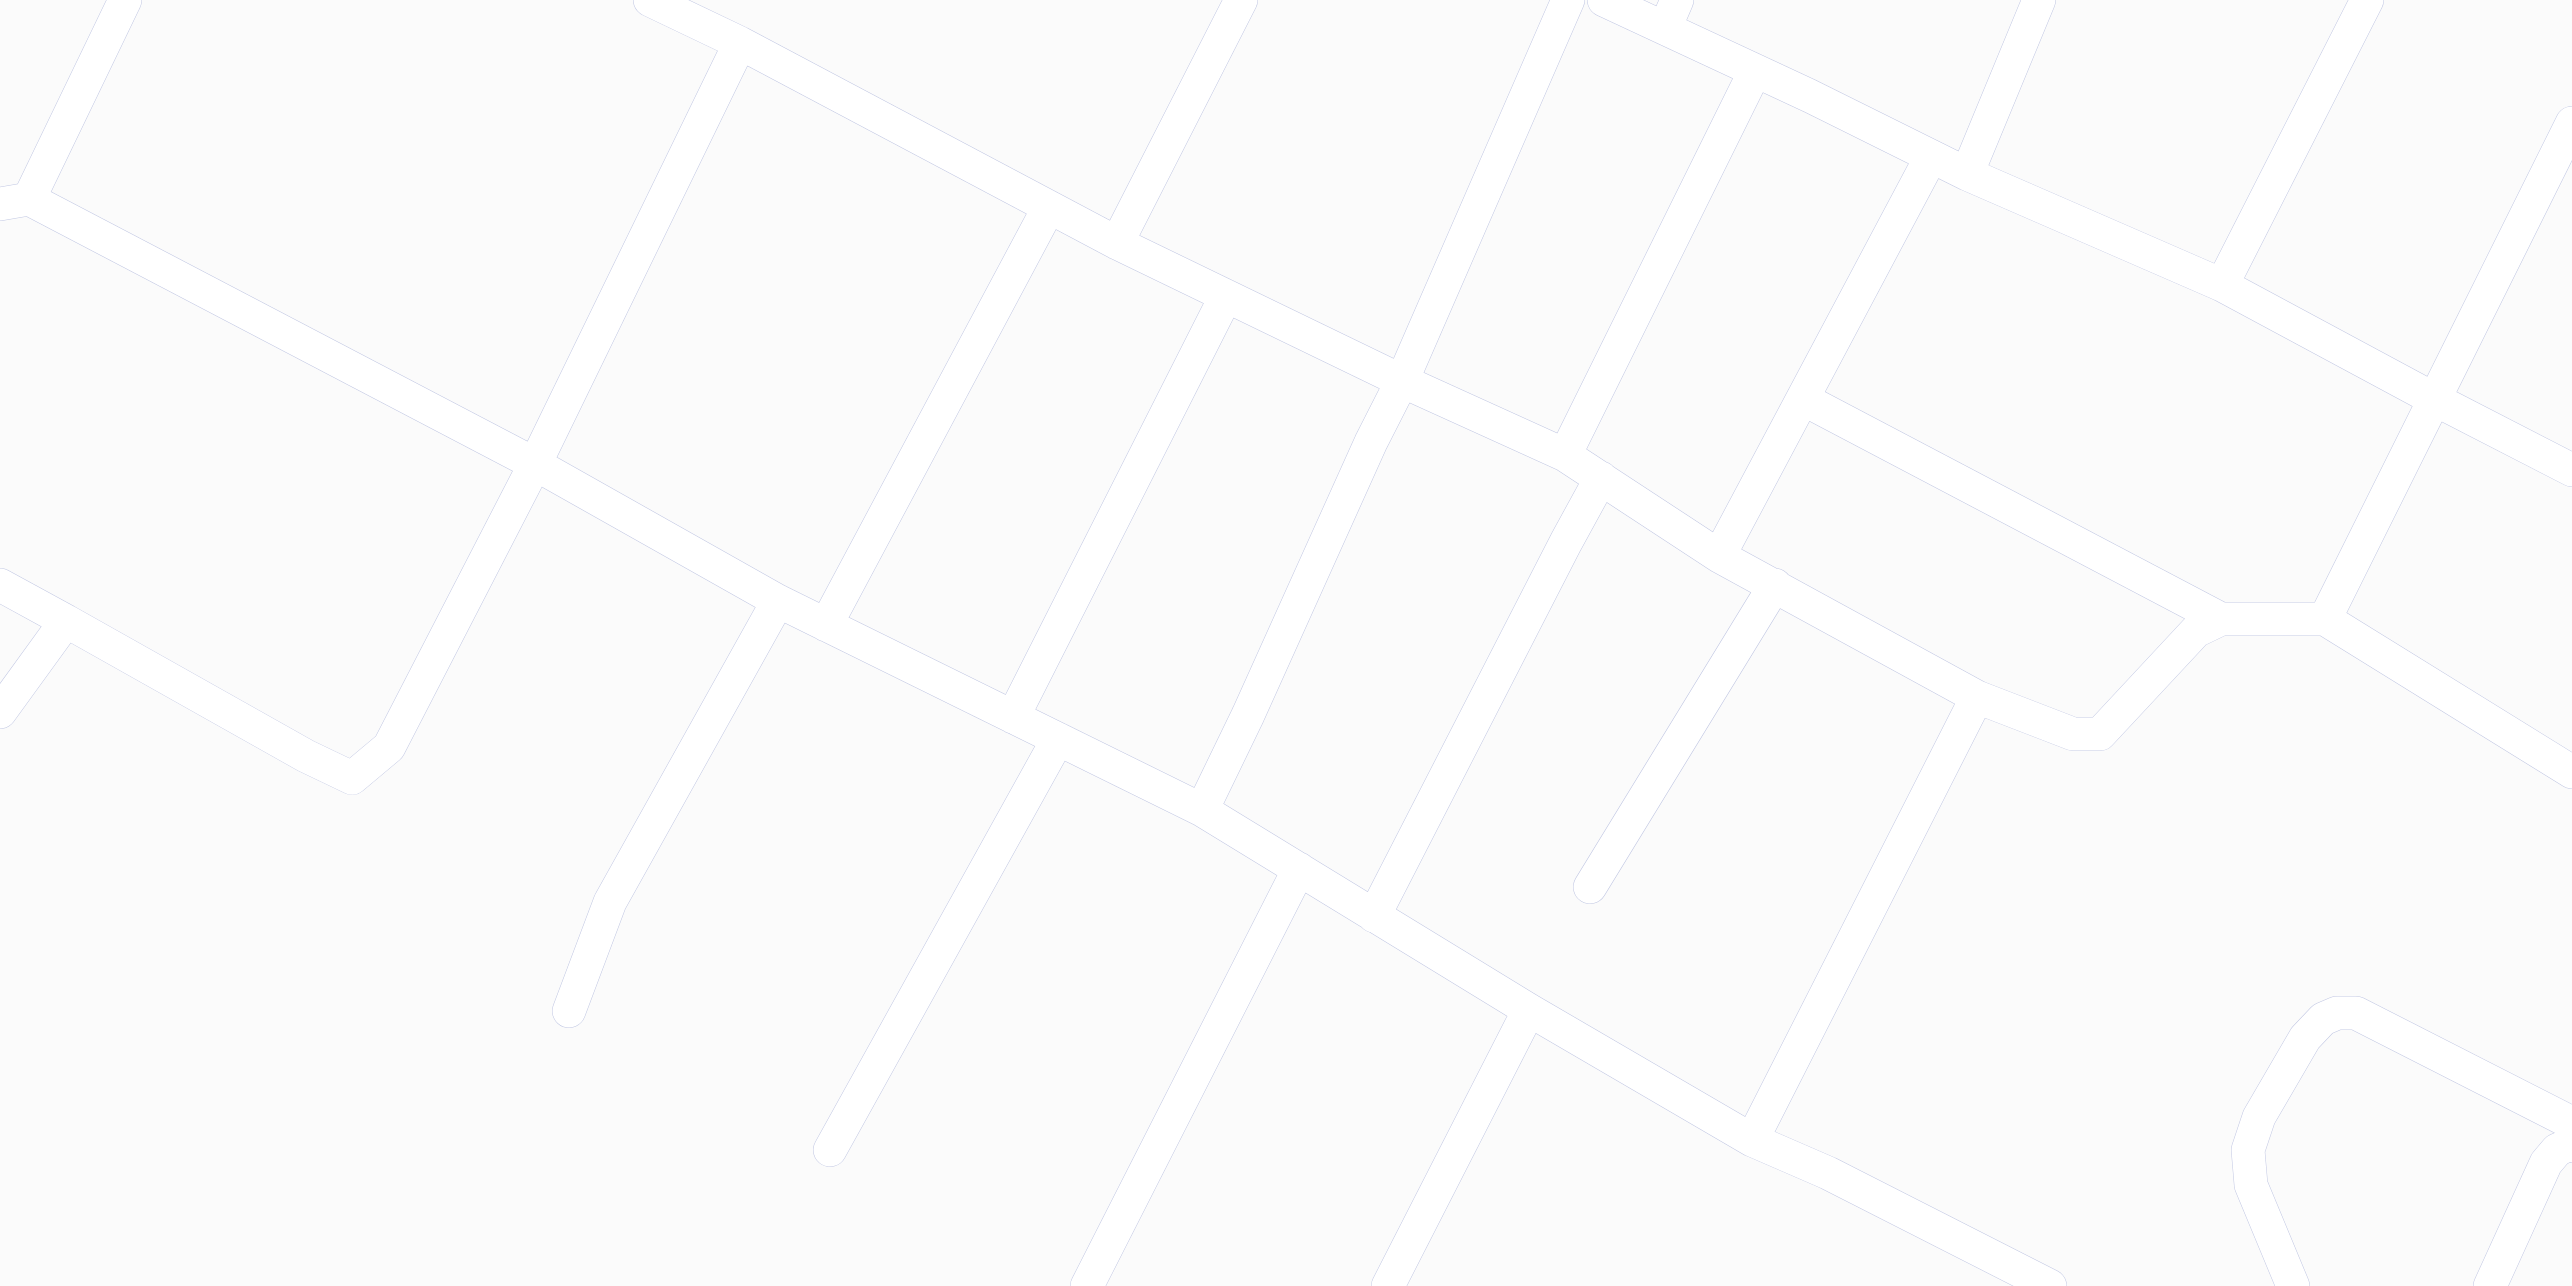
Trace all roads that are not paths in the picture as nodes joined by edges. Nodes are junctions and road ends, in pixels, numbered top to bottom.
1 (125, 0) edge
2 (650, 0) edge
3 (1241, 0) edge
4 (1568, 0) edge
5 (1604, 0) edge
6 (2039, 0) edge
7 (2367, 0) edge
8 (1671, 14) edge
9 (740, 43) junction
10 (1755, 70) junction
11 (2572, 123) edge
12 (1931, 157) junction
13 (1966, 174) junction
14 (14, 201) edge
15 (1049, 207) junction
16 (1117, 243) junction
17 (2222, 285) junction
18 (1226, 296) junction
19 (1402, 381) junction
20 (1803, 399) junction
21 (2434, 399) junction
22 (1565, 455) junction
23 (535, 464) junction
24 (2572, 470) edge
25 (1601, 478) junction
26 (1719, 556) junction
27 (0, 585) edge
28 (1775, 585) junction
29 (778, 601) junction
30 (2221, 619) junction
31 (2325, 620) junction
32 (66, 621) junction
33 (826, 625) junction
34 (1977, 697) junction
35 (0, 712) edge
36 (1013, 717) junction
37 (1058, 739) junction
38 (2572, 772) edge
39 (1202, 810) junction
40 (1299, 869) junction
41 (1590, 887) dead end
42 (1374, 916) junction
43 (1529, 1010) junction
44 (569, 1011) dead end
45 (2571, 1136) edge
46 (1752, 1140) junction
47 (830, 1150) dead end
48 (1087, 1286) edge
49 (1388, 1286) edge
50 (2050, 1286) edge
51 (2293, 1286) edge
52 (2490, 1286) edge

1 - 14 street
2 - 9 street
3 - 16 street
4 - 19 street
5 - 8 street
6 - 13 street
7 - 17 street
8 - 10 street
9 - 15 street
9 - 23 street
10 - 12 street
10 - 22 street
11 - 21 street
12 - 13 street
12 - 20 street
13 - 17 street
14 - 23 street
15 - 16 street
15 - 33 street
16 - 18 street
17 - 21 street
18 - 19 street
18 - 36 street
19 - 22 street
19 - 39 street
20 - 26 street
20 - 30 street
21 - 24 street
21 - 31 street
22 - 25 street
23 - 29 street
23 - 32 street
25 - 26 street
25 - 42 street
26 - 28 street
27 - 32 street
28 - 34 street
28 - 41 street
29 - 33 street
29 - 44 street
30 - 31 street
30 - 34 street
31 - 38 street
32 - 35 street
33 - 36 street
34 - 46 street
36 - 37 street
37 - 39 street
37 - 47 street
39 - 40 street
40 - 42 street
40 - 48 street
42 - 43 street
43 - 46 street
43 - 49 street
45 - 51 street
45 - 52 street
46 - 50 street

